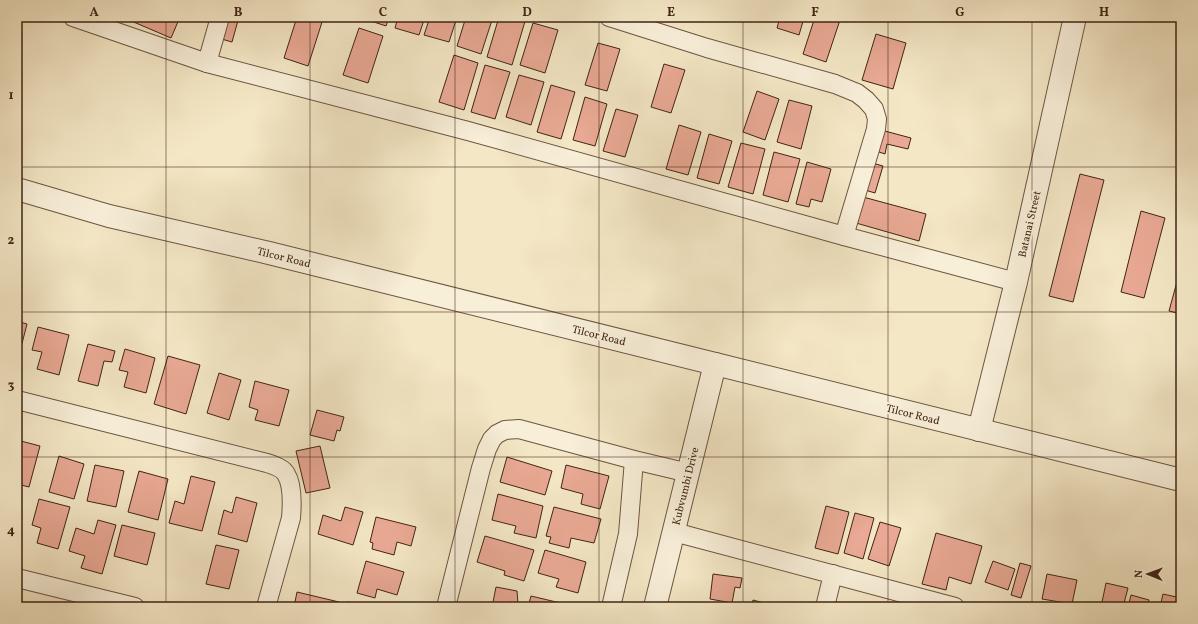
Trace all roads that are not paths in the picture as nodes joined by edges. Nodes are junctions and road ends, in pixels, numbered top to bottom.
1 (73, 17) edge
2 (220, 17) edge
3 (609, 17) edge
4 (1075, 17) edge
5 (207, 63) junction
6 (17, 189) edge
7 (844, 236) junction
8 (1016, 282) junction
9 (715, 364) junction
10 (17, 400) edge
11 (979, 430) junction
12 (634, 460) junction
13 (689, 473) junction
14 (1181, 480) edge
15 (674, 532) junction
16 (833, 574) junction
17 (17, 578) edge
18 (92, 602) edge
19 (135, 607) edge
20 (266, 607) edge
21 (446, 607) edge
22 (610, 607) edge
23 (655, 607) edge
24 (824, 607) edge
25 (954, 607) edge

1 - 5 street
2 - 5 street
3 - 7 street
4 - 8 street, Batanai Street
5 - 7 street
6 - 9 street, Tilcor Road
7 - 8 street
8 - 11 street, Batanai Street
9 - 11 street, Tilcor Road
9 - 13 street, Kubvumbi Drive
10 - 20 street
11 - 14 street, Tilcor Road
12 - 13 street
12 - 21 street
12 - 22 street
13 - 15 street, Kubvumbi Drive
15 - 16 street
15 - 23 street, Kubvumbi Drive
16 - 24 street
16 - 25 street
17 - 18 street
18 - 19 street

